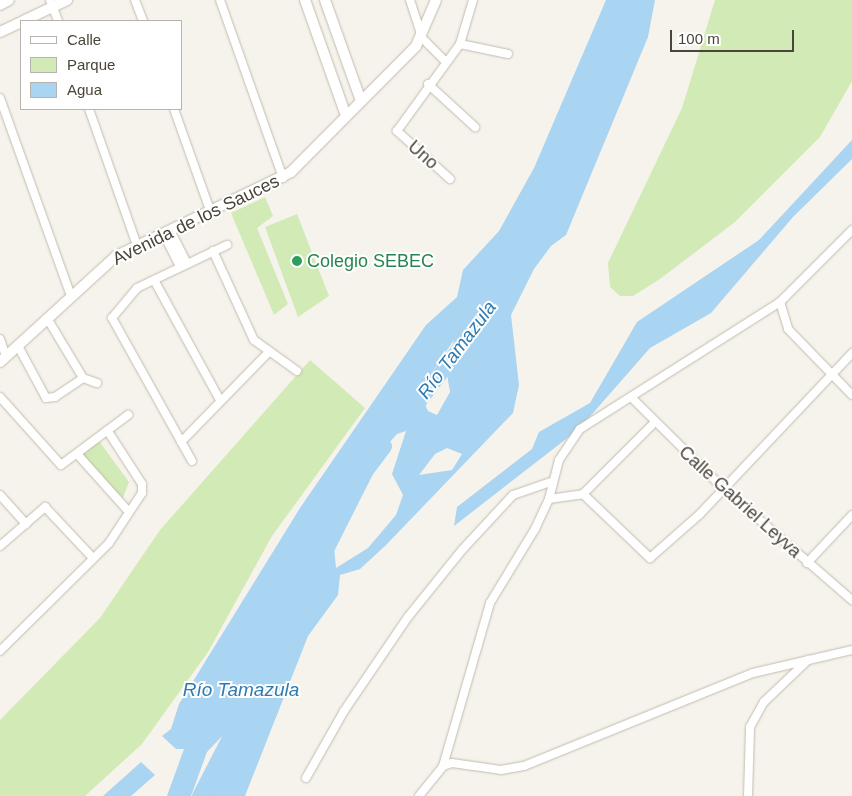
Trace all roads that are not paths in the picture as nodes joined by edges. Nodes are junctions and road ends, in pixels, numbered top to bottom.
1 (10, 0) edge
2 (67, 0) edge
3 (135, 0) edge
4 (220, 0) edge
5 (305, 0) edge
6 (325, 0) edge
7 (410, 0) edge
8 (436, 0) edge
9 (473, 0) edge
10 (52, 3) edge
11 (0, 4) edge
12 (25, 20) edge
13 (58, 20) edge
14 (143, 20) edge
15 (20, 23) edge
16 (0, 32) edge
17 (422, 38) junction
18 (460, 44) junction
19 (508, 54) dead end
20 (446, 62) junction
21 (428, 84) junction
22 (0, 98) edge
23 (361, 101) junction
24 (89, 110) edge
25 (174, 110) edge
26 (346, 116) junction
27 (475, 127) dead end
28 (283, 178) junction
29 (450, 179) dead end
30 (211, 213) junction
31 (852, 230) edge
32 (167, 232) junction
33 (137, 245) junction
34 (227, 245) dead end
35 (213, 251) junction
36 (183, 265) junction
37 (154, 280) junction
38 (71, 296) junction
39 (780, 302) junction
40 (47, 318) junction
41 (0, 339) edge
42 (18, 346) junction
43 (268, 353) junction
44 (852, 353) edge
45 (3, 359) edge
46 (297, 371) dead end
47 (832, 376) junction
48 (83, 378) junction
49 (97, 383) dead end
50 (852, 395) edge
51 (0, 397) edge
52 (632, 398) junction
53 (220, 400) junction
54 (128, 415) dead end
55 (654, 423) junction
56 (108, 430) junction
57 (181, 442) junction
58 (78, 455) junction
59 (192, 461) dead end
60 (550, 482) junction
61 (723, 488) junction
62 (583, 494) junction
63 (0, 495) edge
64 (549, 499) junction
65 (129, 512) junction
66 (852, 515) edge
67 (26, 524) junction
68 (0, 546) edge
69 (92, 556) junction
70 (807, 563) junction
71 (852, 600) edge
72 (2, 645) edge
73 (851, 652) edge
74 (809, 658) junction
75 (443, 766) junction
76 (306, 778) dead end
77 (419, 796) edge
78 (748, 796) edge

1 - 11 street
2 - 10 street
3 - 14 street
4 - 28 street
5 - 26 street
6 - 23 street
7 - 17 street
8 - 17 street, Avenida de los Sauces
9 - 18 street
10 - 12 street
10 - 13 street
15 - 16 street
17 - 20 street
17 - 23 street, Avenida de los Sauces
18 - 19 street
18 - 20 street
20 - 21 street
21 - 27 street
21 - 29 street, Uno
22 - 38 street
23 - 26 street, Avenida de los Sauces
24 - 33 street
25 - 30 street
26 - 28 street, Avenida de los Sauces
28 - 30 street, Avenida de los Sauces
30 - 32 street, Avenida de los Sauces
31 - 39 street
32 - 33 street, Avenida de los Sauces
32 - 36 street
33 - 38 street, Avenida de los Sauces
34 - 35 street
35 - 36 street
35 - 43 street
36 - 37 street
37 - 53 street
37 - 57 street
38 - 40 street, Avenida de los Sauces
39 - 47 street
39 - 52 street
40 - 42 street, Avenida de los Sauces
40 - 48 street
41 - 45 street
42 - 45 street, Avenida de los Sauces
42 - 48 street
43 - 46 street
43 - 53 street
44 - 47 street
47 - 50 street
47 - 61 street
48 - 49 street
51 - 58 street
52 - 55 street, Calle Gabriel Leyva
52 - 60 street
53 - 57 street
54 - 56 street
55 - 61 street, Calle Gabriel Leyva
55 - 62 street
56 - 58 street
56 - 65 street
57 - 59 street
58 - 65 street
60 - 64 street
60 - 76 street
61 - 62 street
61 - 70 street, Calle Gabriel Leyva
62 - 64 street
63 - 67 street
64 - 75 street
65 - 69 street
66 - 70 street
67 - 68 street
67 - 69 street
69 - 72 street
70 - 71 street, Calle Gabriel Leyva
73 - 74 street
74 - 75 street
74 - 78 street
75 - 77 street

